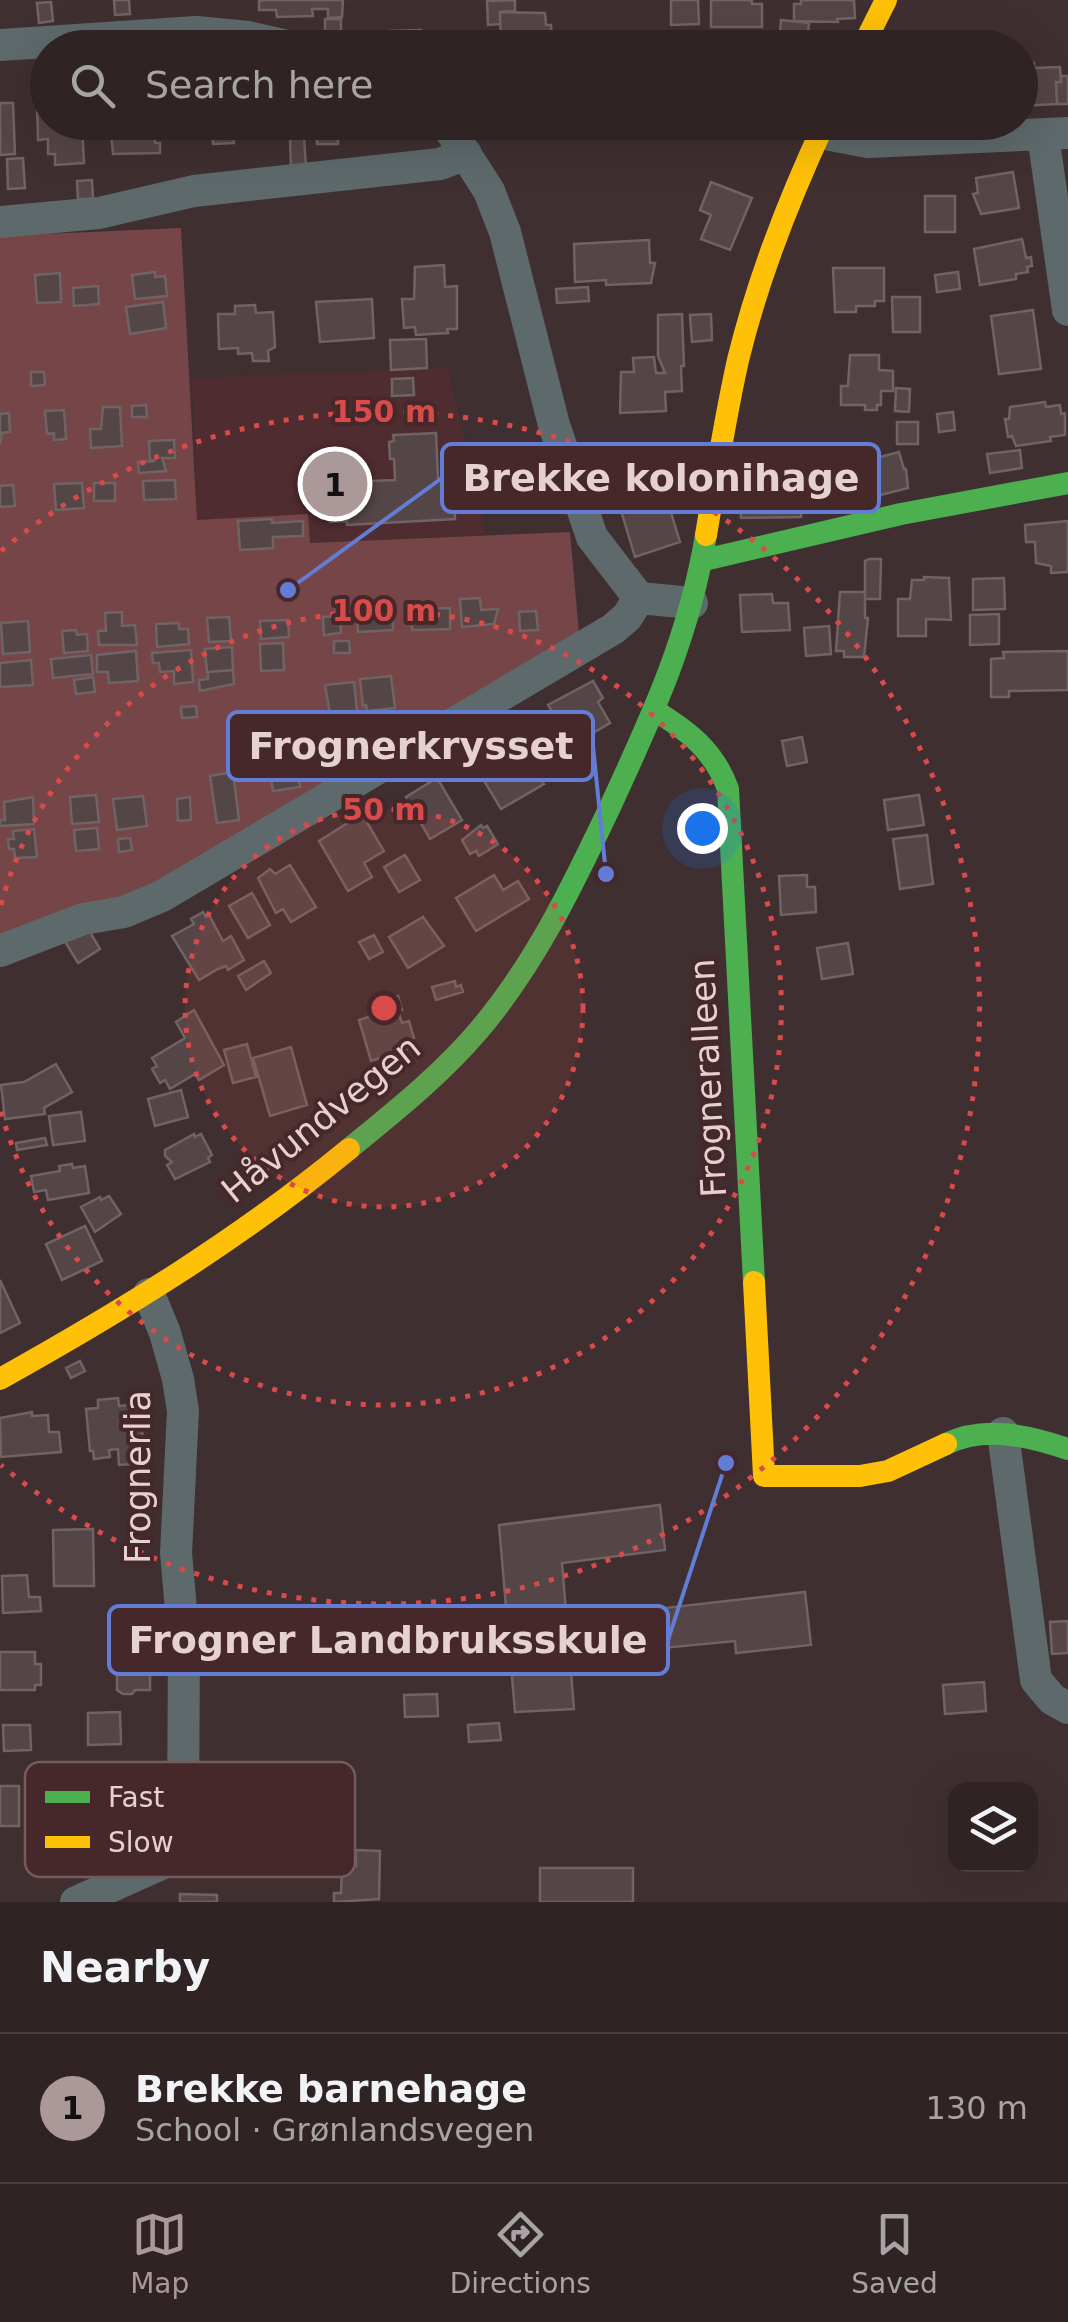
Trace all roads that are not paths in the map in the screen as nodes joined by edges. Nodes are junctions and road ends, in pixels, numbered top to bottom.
1 (886, 0) edge
2 (871, 30) edge
3 (30, 43) edge
4 (0, 45) edge
5 (1056, 134) edge
6 (457, 140) edge
7 (817, 140) edge
8 (861, 140) edge
9 (915, 140) edge
10 (466, 154) junction
11 (0, 222) edge
12 (1068, 310) edge
13 (1068, 484) edge
14 (704, 560) junction
15 (639, 598) junction
16 (692, 604) junction
17 (654, 710) junction
18 (0, 951) edge
19 (149, 1294) junction
20 (0, 1379) edge
21 (1003, 1433) junction
22 (1068, 1449) edge
23 (1068, 1708) edge
24 (183, 1762) edge
25 (132, 1877) edge
26 (76, 1902) edge

1 - 2 main road
3 - 4 street
5 - 12 street
6 - 10 street
7 - 14 main road, Håvundvegen
8 - 9 street
10 - 11 street
10 - 15 street
13 - 14 main road
14 - 16 main road, Håvundvegen
15 - 16 street
15 - 18 street
16 - 17 main road, Håvundvegen
17 - 19 main road, Håvundvegen
17 - 21 main road, Frogneralleen
19 - 20 main road, Håvundvegen
19 - 24 street, Frognerlia
21 - 22 main road
21 - 23 street
25 - 26 street, Frognerlia

